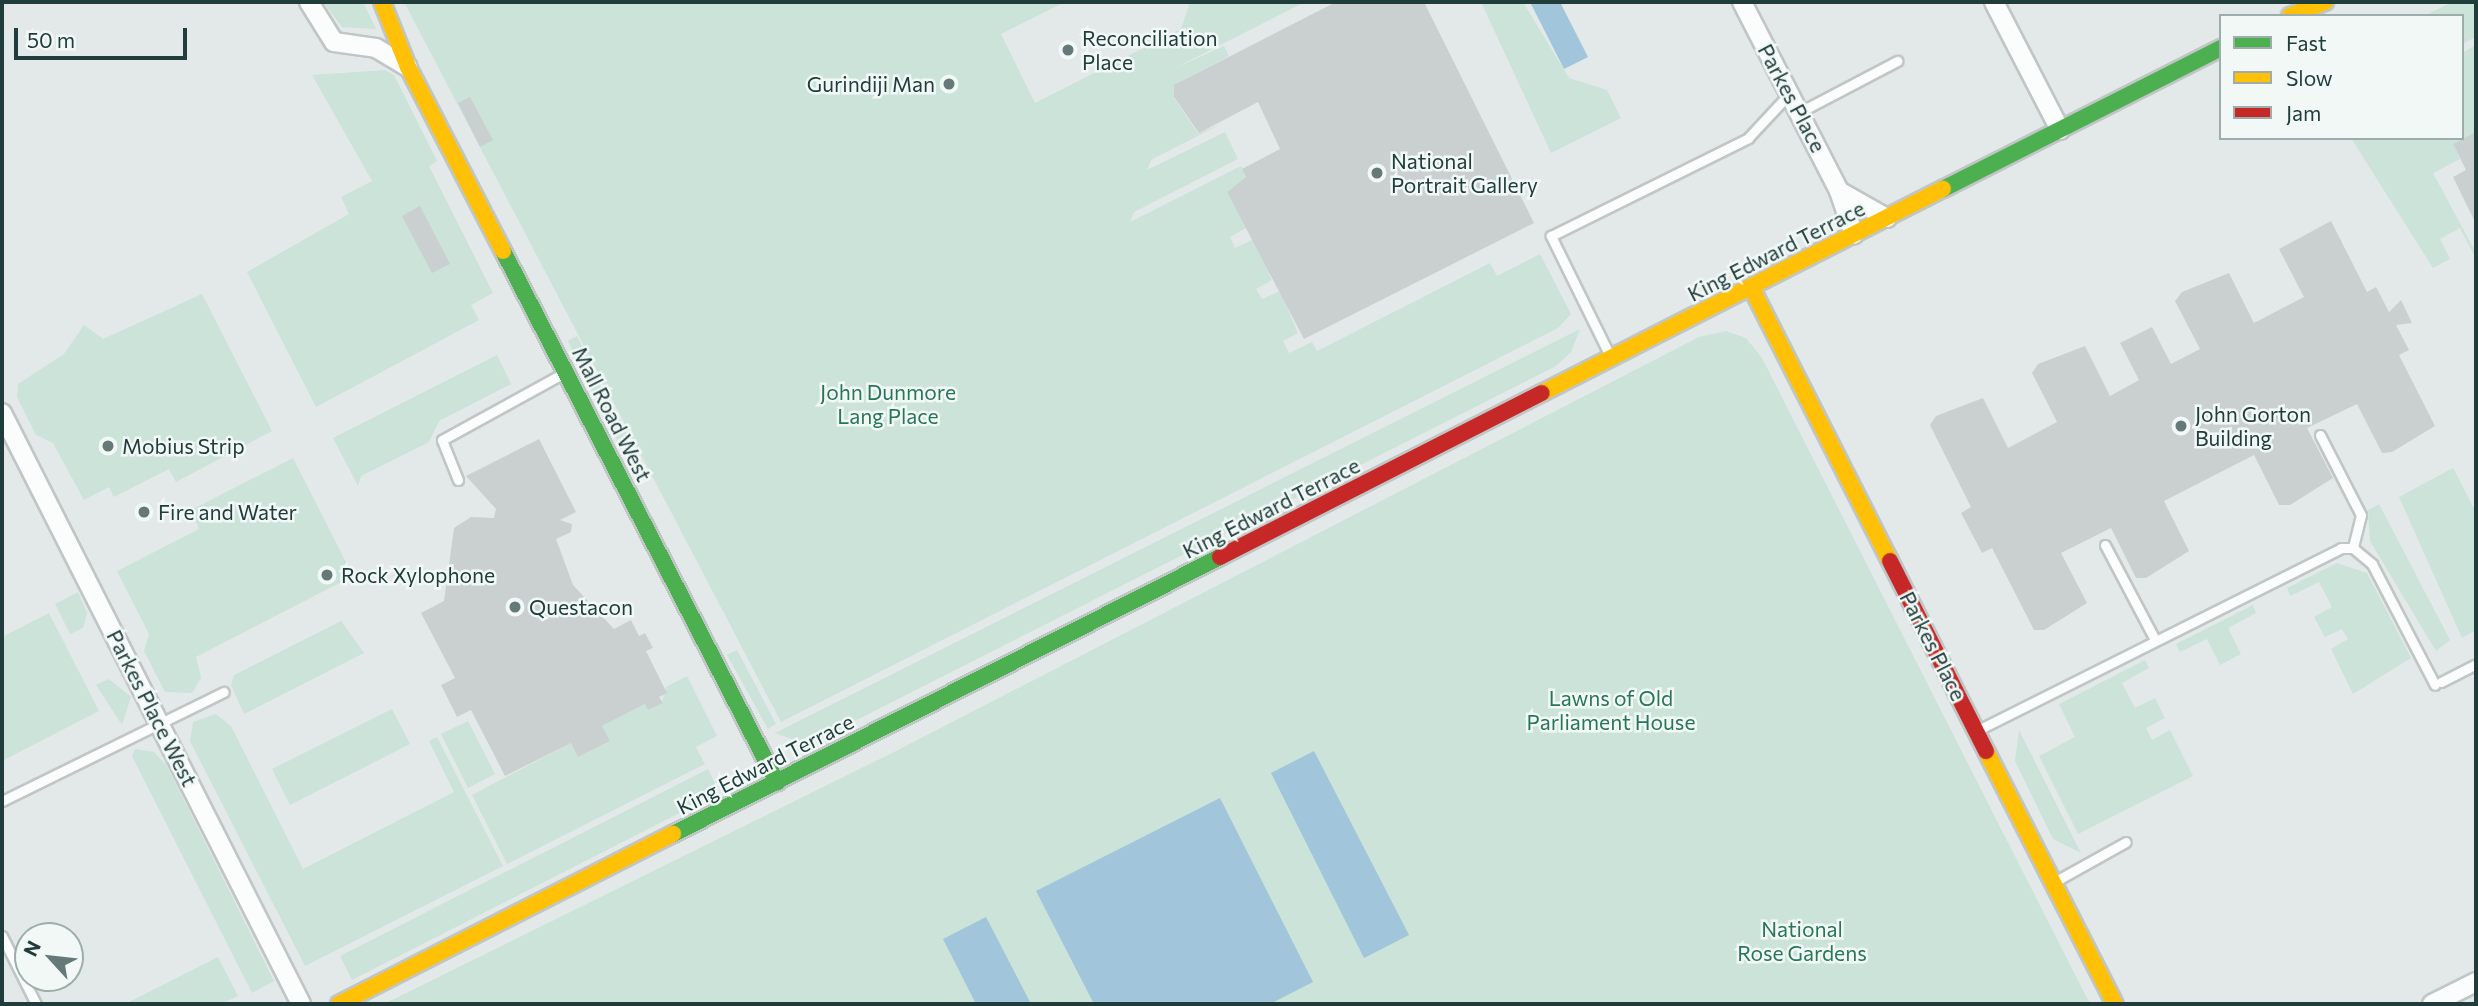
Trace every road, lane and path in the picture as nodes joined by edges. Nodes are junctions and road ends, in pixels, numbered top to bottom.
1 (309, 2) edge
2 (383, 2) edge
3 (1742, 2) edge
4 (1994, 2) edge
5 (2298, 2) edge
6 (2325, 2) edge
7 (2283, 14) edge
8 (2295, 14) edge
9 (2219, 49) edge
10 (1897, 61) dead end
11 (408, 66) junction
12 (1789, 94) junction
13 (1800, 112) junction
14 (2060, 130) junction
15 (1839, 191) junction
16 (1887, 218) junction
17 (1854, 234) junction
18 (1751, 287) junction
19 (1611, 358) junction
20 (567, 371) junction
21 (2, 413) edge
22 (2320, 435) dead end
23 (458, 480) dead end
24 (2105, 545) dead end
25 (2353, 548) junction
26 (2155, 640) junction
27 (2476, 664) edge
28 (224, 692) dead end
29 (160, 724) junction
30 (1976, 731) junction
31 (776, 782) junction
32 (2, 802) edge
33 (2126, 842) dead end
34 (2053, 883) junction
35 (2, 936) edge
36 (2476, 982) edge
37 (36, 1004) edge
38 (301, 1004) edge
39 (340, 1004) edge
40 (2115, 1004) edge
41 (2432, 1004) edge

1 - 11 street
2 - 11 main road, Mall Road West
3 - 12 street, Parkes Place
4 - 14 street
5 - 7 main road
6 - 8 main road
9 - 14 main road, King Edward Terrace
10 - 13 lane
11 - 20 main road, Mall Road West
12 - 13 street, Parkes Place
12 - 19 lane
13 - 15 street, Parkes Place
14 - 16 main road, King Edward Terrace
15 - 16 street
15 - 17 street, Parkes Place
16 - 17 main road, King Edward Terrace
17 - 18 main road, King Edward Terrace
18 - 19 main road, King Edward Terrace
18 - 30 main road, Parkes Place
19 - 31 main road, King Edward Terrace
20 - 23 lane
20 - 31 main road, Mall Road West
21 - 29 street, Parkes Place West
22 - 25 lane
24 - 26 lane
25 - 26 lane
25 - 27 lane
26 - 30 lane
28 - 29 lane
29 - 32 lane
29 - 38 street, Parkes Place West
30 - 34 main road, Parkes Place
31 - 39 main road, King Edward Terrace
33 - 34 lane
34 - 40 main road, Parkes Place
35 - 37 lane
36 - 41 street

